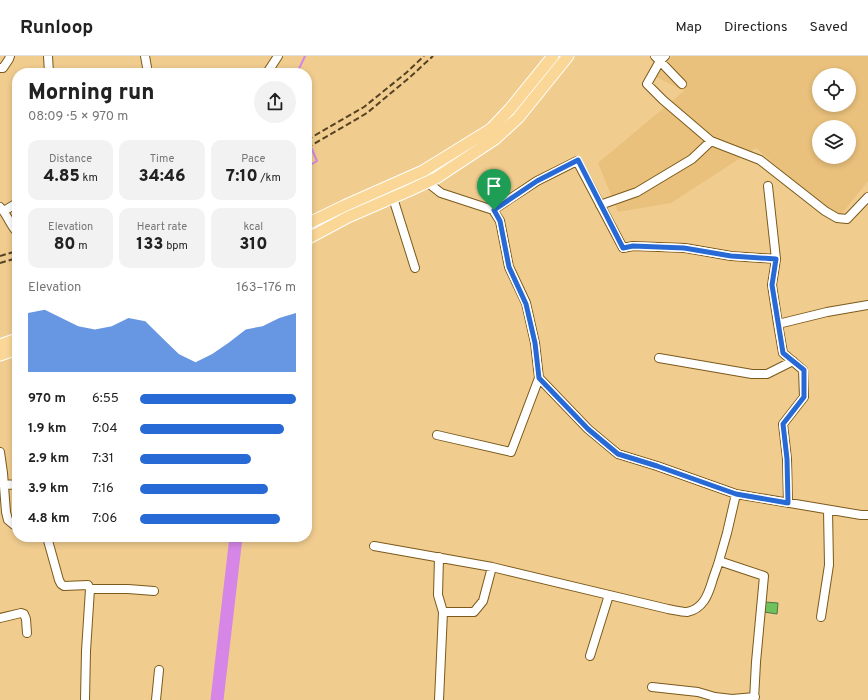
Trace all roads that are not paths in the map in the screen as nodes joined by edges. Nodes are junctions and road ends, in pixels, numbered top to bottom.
1 (10, 56) edge
2 (48, 56) edge
3 (145, 56) edge
4 (278, 56) edge
5 (553, 56) edge
6 (568, 56) edge
7 (660, 58) edge
8 (0, 68) edge
9 (49, 68) edge
10 (147, 68) edge
11 (270, 68) edge
12 (682, 84) dead end
13 (711, 141) junction
14 (426, 176) junction
15 (768, 186) dead end
16 (868, 197) edge
17 (394, 198) junction
18 (12, 205) edge
19 (600, 205) junction
20 (2, 209) edge
21 (494, 210) junction
22 (312, 222) edge
23 (12, 226) edge
24 (312, 236) edge
25 (776, 259) junction
26 (415, 268) dead end
27 (868, 305) edge
28 (778, 324) junction
29 (12, 341) edge
30 (0, 345) edge
31 (12, 351) edge
32 (0, 355) edge
33 (659, 358) dead end
34 (793, 361) junction
35 (539, 378) junction
36 (437, 435) dead end
37 (0, 452) edge
38 (4, 484) junction
39 (12, 485) edge
40 (736, 494) junction
41 (3, 502) edge
42 (788, 503) junction
43 (828, 510) junction
44 (868, 515) edge
45 (12, 523) edge
46 (48, 542) edge
47 (374, 546) dead end
48 (439, 557) junction
49 (720, 561) junction
50 (492, 567) junction
51 (90, 589) junction
52 (154, 590) dead end
53 (609, 595) junction
54 (443, 612) junction
55 (821, 617) dead end
56 (0, 618) edge
57 (27, 633) dead end
58 (590, 656) dead end
59 (158, 670) dead end
60 (652, 687) dead end
61 (754, 698) edge
62 (85, 700) edge
63 (156, 700) edge
64 (439, 700) edge

1 - 8 street
2 - 9 street
3 - 10 street
4 - 11 street
5 - 14 main road
6 - 14 main road
7 - 12 street
7 - 13 street
13 - 16 street
13 - 19 street
14 - 17 main road
14 - 21 street
14 - 22 main road
15 - 25 street
17 - 24 main road
17 - 26 street
18 - 20 street
19 - 21 street
19 - 25 street
20 - 23 street
21 - 35 street
25 - 28 street
27 - 28 street
28 - 34 street
29 - 30 main road
31 - 32 main road
33 - 34 street
34 - 42 street
35 - 36 street
35 - 40 street
37 - 38 street
38 - 39 street
38 - 41 street
40 - 42 street
40 - 49 street
41 - 45 street
42 - 43 street
43 - 44 street
43 - 55 street
46 - 51 street
47 - 48 street
48 - 50 street
48 - 54 street
49 - 53 street
49 - 61 street
50 - 53 street
50 - 54 street
51 - 52 street
51 - 62 street
53 - 58 street
54 - 64 street
56 - 57 street
59 - 63 street
60 - 61 street

